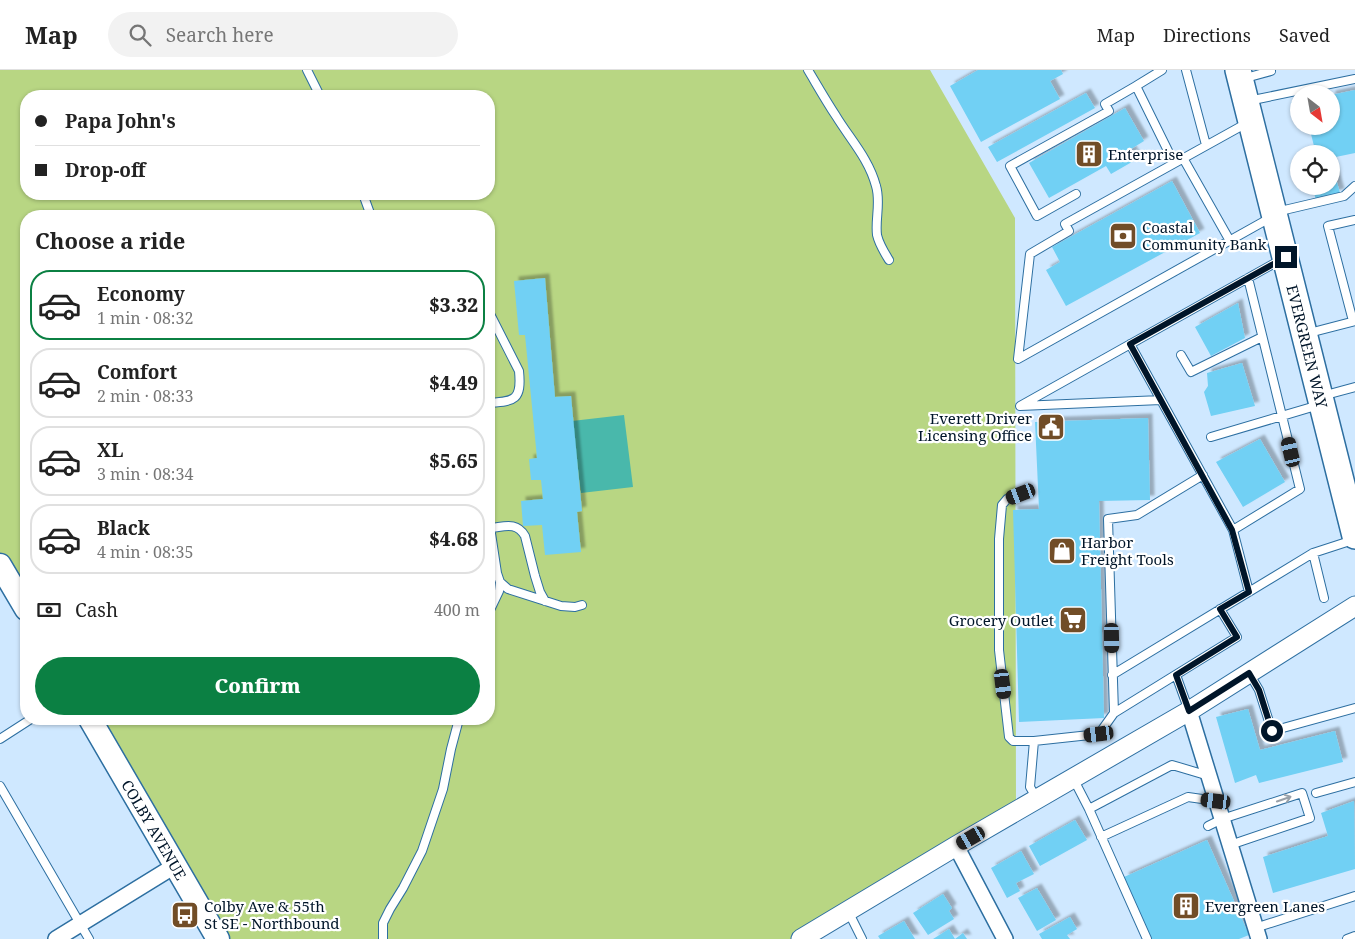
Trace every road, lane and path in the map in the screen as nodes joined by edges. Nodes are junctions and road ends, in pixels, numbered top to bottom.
1 (308, 70) edge
2 (808, 70) edge
3 (1162, 70) edge
4 (1186, 70) edge
5 (1271, 71) dead end
6 (1355, 79) edge
7 (1136, 86) junction
8 (317, 90) edge
9 (1244, 93) edge
10 (1206, 145) junction
11 (1183, 158) junction
12 (1174, 164) junction
13 (1355, 186) edge
14 (1076, 194) dead end
15 (1274, 214) junction
16 (1355, 219) edge
17 (1230, 241) junction
18 (1286, 257) junction
19 (889, 260) dead end
20 (1248, 278) junction
21 (1354, 321) edge
22 (495, 324) edge
23 (1305, 334) junction
24 (1262, 337) junction
25 (1130, 344) junction
26 (1181, 355) dead end
27 (1355, 387) edge
28 (1161, 400) junction
29 (1321, 400) junction
30 (495, 402) edge
31 (1282, 416) junction
32 (1210, 438) dead end
33 (1203, 475) junction
34 (1021, 494) dead end
35 (495, 524) edge
36 (1232, 530) junction
37 (1355, 538) edge
38 (1313, 553) junction
39 (495, 561) edge
40 (0, 565) edge
41 (500, 582) junction
42 (1249, 592) junction
43 (1324, 598) dead end
44 (20, 599) edge
45 (495, 599) edge
46 (545, 601) junction
47 (582, 605) dead end
48 (1355, 606) edge
49 (1220, 609) junction
50 (1249, 673) junction
51 (1112, 674) junction
52 (1176, 675) junction
53 (1355, 708) edge
54 (1189, 711) junction
55 (1114, 714) junction
56 (22, 725) edge
57 (94, 725) edge
58 (457, 725) edge
59 (0, 739) edge
60 (1034, 741) junction
61 (1209, 776) junction
62 (1074, 778) junction
63 (1355, 782) edge
64 (0, 786) edge
65 (1316, 793) dead end
66 (1037, 799) junction
67 (1216, 801) junction
68 (1089, 809) junction
69 (1222, 819) junction
70 (1208, 826) dead end
71 (1102, 837) junction
72 (1230, 845) junction
73 (956, 846) junction
74 (176, 865) junction
75 (1355, 896) edge
76 (848, 911) junction
77 (81, 924) junction
78 (1257, 933) edge
79 (1355, 936) edge
80 (56, 939) edge
81 (89, 939) edge
82 (218, 939) edge
83 (383, 939) edge
84 (801, 939) edge
85 (862, 939) edge
86 (1005, 939) edge
87 (1147, 939) edge
88 (1347, 939) edge

1 - 8 lane
2 - 19 lane
3 - 7 lane
4 - 10 lane
5 - 9 lane
6 - 9 lane
7 - 12 lane
7 - 14 lane
9 - 10 lane
9 - 15 main road, EVERGREEN WAY
10 - 11 lane
11 - 12 lane
11 - 17 lane
12 - 17 lane
13 - 15 lane
15 - 17 lane
15 - 18 main road, EVERGREEN WAY
16 - 21 lane
18 - 20 lane
18 - 23 main road, EVERGREEN WAY
20 - 24 lane
20 - 25 lane
21 - 23 lane
22 - 30 lane
23 - 29 main road, EVERGREEN WAY
24 - 26 lane
24 - 31 lane
25 - 28 lane
25 - 28 lane
27 - 29 lane
28 - 33 lane
29 - 31 lane
29 - 37 main road, EVERGREEN WAY
31 - 32 lane
31 - 36 lane
33 - 36 lane
33 - 51 lane
34 - 60 lane
35 - 46 lane
36 - 42 lane
37 - 38 lane
38 - 42 lane
38 - 43 lane
39 - 41 lane
40 - 44 main road
41 - 45 lane
41 - 46 lane
42 - 49 lane
46 - 47 lane
48 - 50 street
49 - 51 lane
49 - 52 lane
50 - 53 lane
50 - 54 street
51 - 55 lane
52 - 54 lane
52 - 55 lane
54 - 61 street
54 - 62 street
55 - 60 lane
56 - 59 lane
57 - 74 main road, COLBY AVENUE
58 - 83 lane
60 - 66 lane
61 - 67 street
61 - 68 lane
62 - 66 street
62 - 68 lane
63 - 65 lane
64 - 77 lane
66 - 73 street
67 - 69 street
67 - 71 lane
68 - 71 lane
69 - 70 lane
69 - 72 street
69 -> 72 lane
71 - 87 lane
72 - 78 street
73 - 76 street
73 - 86 street
74 - 77 street
74 - 82 main road, COLBY AVENUE
75 - 78 lane
76 - 84 street
76 - 85 lane
77 - 80 street
77 - 81 lane
79 - 88 lane

